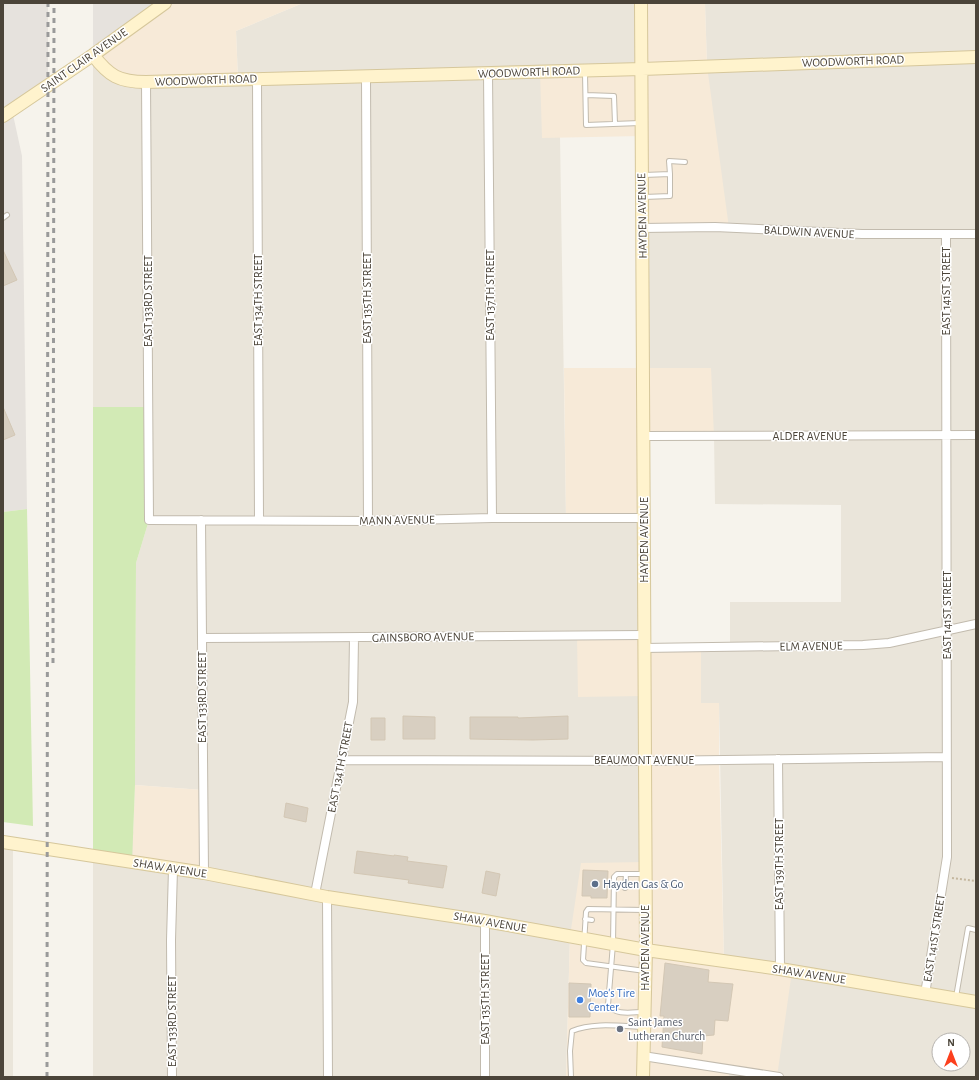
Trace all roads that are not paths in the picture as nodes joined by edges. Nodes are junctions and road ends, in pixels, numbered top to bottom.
1 (164, 3) edge
2 (641, 3) edge
3 (93, 55) junction
4 (976, 57) edge
5 (642, 69) junction
6 (585, 70) junction
7 (488, 73) junction
8 (366, 76) junction
9 (257, 79) junction
10 (146, 82) junction
11 (586, 95) junction
12 (3, 116) edge
13 (641, 123) junction
14 (615, 124) junction
15 (685, 162) dead end
16 (670, 174) junction
17 (642, 175) junction
18 (642, 197) junction
19 (642, 228) junction
20 (946, 234) junction
21 (976, 234) edge
22 (946, 435) junction
23 (976, 435) edge
24 (643, 436) junction
25 (492, 518) junction
26 (644, 518) junction
27 (149, 520) joint
28 (202, 520) junction
29 (259, 520) junction
30 (368, 521) junction
31 (976, 624) edge
32 (947, 630) junction
33 (643, 635) junction
34 (202, 638) junction
35 (354, 638) junction
36 (643, 648) junction
37 (946, 758) junction
38 (778, 759) junction
39 (341, 760) junction
40 (645, 761) junction
41 (3, 842) edge
42 (173, 868) junction
43 (204, 873) junction
44 (626, 874) junction
45 (645, 874) junction
46 (626, 888) dead end
47 (315, 894) junction
48 (327, 896) junction
49 (625, 903) dead end
50 (614, 909) junction
51 (625, 910) junction
52 (646, 910) junction
53 (585, 919) junction
54 (486, 920) junction
55 (592, 920) dead end
56 (608, 922) dead end
57 (613, 923) junction
58 (976, 930) edge
59 (585, 939) junction
60 (613, 944) junction
61 (646, 950) junction
62 (611, 967) junction
63 (780, 969) junction
64 (645, 971) junction
65 (925, 994) junction
66 (956, 999) junction
67 (976, 1002) edge
68 (644, 1012) junction
69 (644, 1027) junction
70 (643, 1056) junction
71 (172, 1077) edge
72 (328, 1077) edge
73 (486, 1077) edge
74 (571, 1077) edge
75 (643, 1077) edge
76 (779, 1077) edge

1 - 3 street, SAINT CLAIR AVENUE
2 - 5 street, HAYDEN AVENUE
3 - 10 street, WOODWORTH ROAD
3 - 12 street, SAINT CLAIR AVENUE
4 - 5 street, WOODWORTH ROAD
5 - 6 street, WOODWORTH ROAD
5 - 13 street, HAYDEN AVENUE
6 - 7 street, WOODWORTH ROAD
6 - 11 lane
7 - 8 street, WOODWORTH ROAD
7 - 25 street, EAST 137TH STREET
8 - 9 street, WOODWORTH ROAD
8 - 30 street, EAST 135TH STREET
9 - 10 street, WOODWORTH ROAD
9 - 29 street, EAST 134TH STREET
10 - 27 street, EAST 133RD STREET
11 - 14 lane
11 - 14 lane
13 - 14 lane
13 - 17 street, HAYDEN AVENUE
15 - 16 lane
16 - 17 lane
16 - 18 lane
17 - 18 street, HAYDEN AVENUE
18 - 19 street, HAYDEN AVENUE
19 - 20 street, BALDWIN AVENUE
19 - 24 street, HAYDEN AVENUE
20 - 21 street, BALDWIN AVENUE
20 - 22 street, EAST 141ST STREET
22 - 23 street, ALDER AVENUE
22 - 24 street, ALDER AVENUE
22 - 32 street, EAST 141ST STREET
24 - 26 street, HAYDEN AVENUE
25 - 26 street, MANN AVENUE
25 - 30 street, MANN AVENUE
26 - 33 street, HAYDEN AVENUE
27 - 28 street, MANN AVENUE
28 - 29 street, MANN AVENUE
28 - 34 street, EAST 133RD STREET
29 - 30 street, MANN AVENUE
31 - 32 street, ELM AVENUE
32 - 36 street, ELM AVENUE
32 - 37 street, EAST 141ST STREET
33 - 35 street, GAINSBORO AVENUE
33 - 36 street, HAYDEN AVENUE
34 - 35 street, GAINSBORO AVENUE
34 - 43 street, EAST 133RD STREET
35 - 39 street, EAST 134TH STREET
36 - 40 street, HAYDEN AVENUE
37 - 38 street, BEAUMONT AVENUE
37 - 65 street, EAST 141ST STREET
38 - 40 street, BEAUMONT AVENUE
38 - 63 street, EAST 139TH STREET
39 - 40 street, BEAUMONT AVENUE
39 - 47 street, EAST 134TH STREET
40 - 45 street, HAYDEN AVENUE
41 - 42 street, SHAW AVENUE
42 - 43 street, SHAW AVENUE
42 - 71 street, EAST 133RD STREET
43 - 47 street, SHAW AVENUE
44 - 45 lane
44 - 46 lane
44 - 50 lane
45 - 52 street, HAYDEN AVENUE
47 - 48 street, SHAW AVENUE
48 - 54 street, SHAW AVENUE
48 - 72 street
49 - 51 lane
50 - 51 lane
50 - 53 lane
50 - 57 lane
51 - 52 lane
52 - 61 street, HAYDEN AVENUE
53 - 55 lane
53 - 59 lane
54 - 59 street, SHAW AVENUE
54 - 73 street, EAST 135TH STREET
56 - 57 lane
57 - 60 lane
58 - 66 lane
59 - 60 street, SHAW AVENUE
59 - 62 lane
60 - 61 street, SHAW AVENUE
60 - 62 lane
61 - 63 street, SHAW AVENUE
61 - 64 street, HAYDEN AVENUE
62 - 64 lane
62 - 68 lane
63 - 65 street, SHAW AVENUE
64 - 68 street, HAYDEN AVENUE
65 - 66 street, SHAW AVENUE
66 - 67 street, SHAW AVENUE
68 - 69 street, HAYDEN AVENUE
69 - 70 street, HAYDEN AVENUE
69 - 74 lane
70 - 75 street, HAYDEN AVENUE
70 - 76 street

